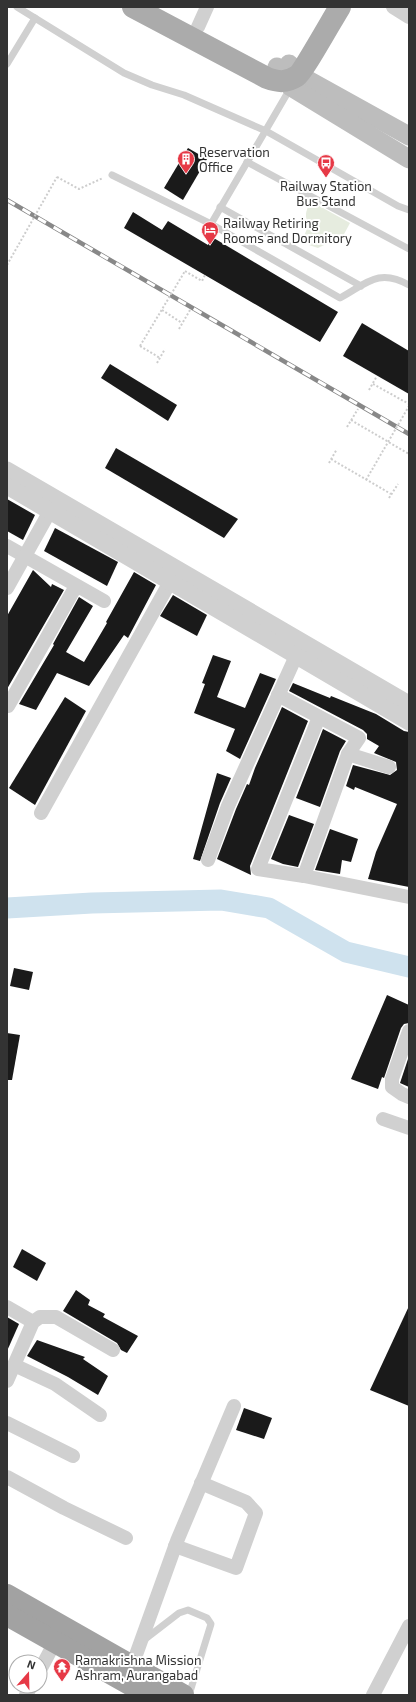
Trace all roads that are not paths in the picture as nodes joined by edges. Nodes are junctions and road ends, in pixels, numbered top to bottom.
1 (17, 7) edge
2 (133, 7) edge
3 (163, 7) edge
4 (207, 7) edge
5 (325, 7) edge
6 (340, 7) edge
7 (395, 7) edge
8 (409, 17) edge
9 (35, 18) junction
10 (198, 27) junction
11 (7, 64) edge
12 (288, 75) junction
13 (266, 131) junction
14 (409, 136) edge
15 (409, 159) edge
16 (247, 162) junction
17 (112, 175) road end
18 (220, 207) junction
19 (409, 210) edge
20 (211, 224) junction
21 (409, 250) edge
22 (408, 282) edge
23 (360, 286) junction
24 (7, 470) edge
25 (7, 486) edge
26 (50, 511) junction
27 (7, 546) edge
28 (24, 556) junction
29 (170, 582) junction
30 (76, 586) junction
31 (7, 588) edge
32 (104, 601) dead end
33 (296, 656) junction
34 (278, 695) junction
35 (409, 704) edge
36 (8, 706) dead end
37 (319, 717) junction
38 (409, 722) edge
39 (348, 754) junction
40 (389, 766) dead end
41 (41, 812) dead end
42 (208, 860) dead end
43 (304, 876) junction
44 (409, 897) edge
45 (409, 1031) edge
46 (409, 1097) edge
47 (383, 1119) dead end
48 (409, 1128) edge
49 (7, 1307) edge
50 (33, 1322) junction
51 (113, 1350) dead end
52 (14, 1365) junction
53 (7, 1382) edge
54 (234, 1406) dead end
55 (100, 1415) dead end
56 (7, 1423) edge
57 (73, 1456) dead end
58 (7, 1477) edge
59 (201, 1483) junction
60 (126, 1538) dead end
61 (175, 1546) junction
62 (7, 1595) edge
63 (7, 1615) edge
64 (409, 1626) edge
65 (55, 1642) junction
66 (140, 1643) junction
67 (48, 1655) edge
68 (132, 1666) junction
69 (150, 1695) edge
70 (183, 1695) edge
71 (189, 1695) edge
72 (373, 1695) edge

1 - 9 lane
2 - 12 main road
3 - 10 main road
4 - 10 street
5 - 12 main road
6 - 12 main road
7 - 8 street
9 - 11 lane
9 - 13 lane
10 - 12 main road
12 - 13 lane
12 - 14 main road
12 - 15 main road
13 - 16 lane
13 - 19 lane
16 - 18 lane
16 - 21 lane
17 - 20 lane
18 - 20 lane
18 - 23 lane
20 - 23 lane
22 - 23 lane
24 - 35 street
25 - 26 street
26 - 28 street
26 - 29 street
27 - 28 street
28 - 30 street
28 - 31 street
29 - 33 street
29 - 41 street
30 - 32 street
30 - 36 street
33 - 34 street
33 - 38 street
34 - 37 street
34 - 42 street
37 - 39 street
37 - 43 street
39 - 40 street
39 - 43 street
43 - 44 street
45 - 46 street
47 - 48 street
49 - 50 street
50 - 51 street
50 - 52 street
52 - 53 street
52 - 55 street
54 - 59 street
56 - 57 street
58 - 60 street
59 - 61 street
59 - 61 street
61 - 66 street
62 - 68 highway
63 - 65 highway
64 - 72 street
65 - 67 street
65 - 69 highway
66 - 68 street
66 - 71 lane
68 - 70 highway

